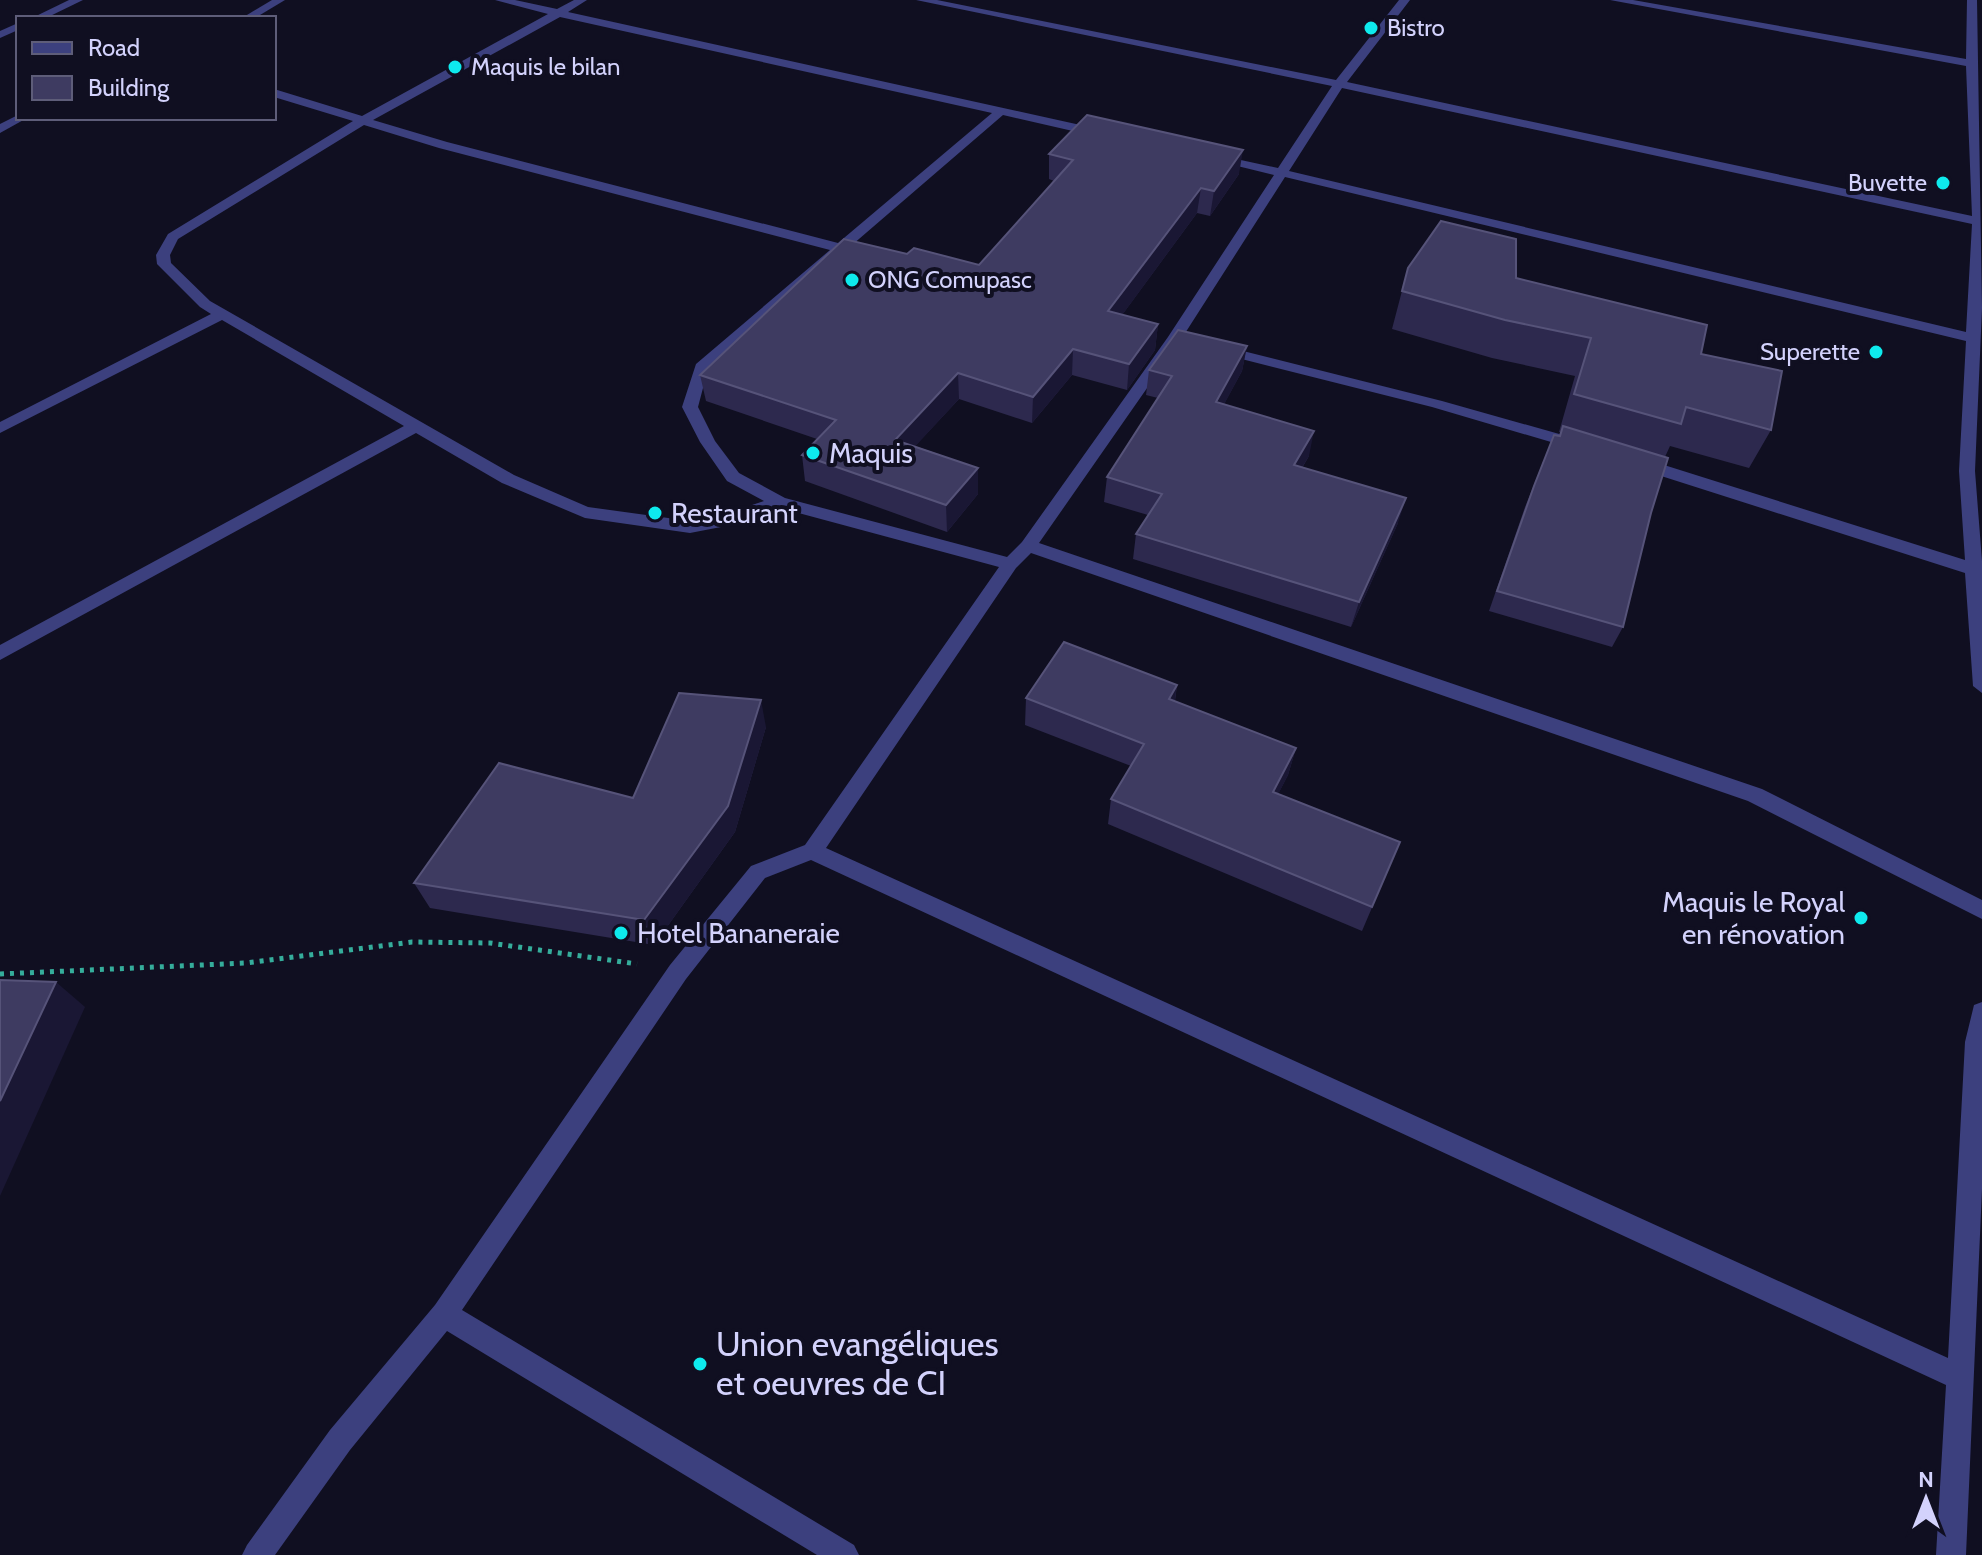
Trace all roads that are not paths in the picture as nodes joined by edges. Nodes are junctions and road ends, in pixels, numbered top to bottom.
1 (78, 0) edge
2 (280, 0) edge
3 (500, 0) edge
4 (582, 0) edge
5 (921, 0) edge
6 (1405, 0) edge
7 (1615, 0) edge
8 (1972, 0) edge
9 (559, 13) junction
10 (42, 16) edge
11 (251, 16) edge
12 (1976, 23) edge
13 (1971, 63) junction
14 (1339, 84) junction
15 (276, 94) edge
16 (1000, 112) junction
17 (362, 121) junction
18 (1119, 137) edge
19 (1979, 145) edge
20 (1208, 155) edge
21 (1282, 171) junction
22 (1979, 221) junction
23 (839, 248) junction
24 (1979, 257) edge
25 (222, 314) junction
26 (1971, 338) junction
27 (1190, 342) junction
28 (416, 426) junction
29 (0, 428) edge
30 (1596, 451) edge
31 (1625, 459) edge
32 (1975, 486) edge
33 (779, 502) junction
34 (1028, 546) junction
35 (1010, 564) junction
36 (1975, 570) junction
37 (0, 653) edge
38 (1981, 655) edge
39 (1982, 686) edge
40 (812, 851) junction
41 (1982, 910) edge
42 (1982, 1012) edge
43 (1975, 1233) edge
44 (444, 1314) junction
45 (1961, 1378) junction
46 (257, 1555) edge
47 (844, 1555) edge
48 (1951, 1555) edge

1 - 10 street
2 - 11 street
3 - 9 street
4 - 9 street
5 - 14 street
6 - 14 street
7 - 13 street
8 - 12 street
9 - 16 street
9 - 17 street
12 - 13 street
13 - 19 street
14 - 21 street
14 - 22 street
15 - 17 street
16 - 18 street
16 - 23 street
17 - 23 street
17 - 25 street
19 - 22 street
20 - 21 street
21 - 26 street
21 - 27 street
22 - 24 street
23 - 33 street
24 - 26 street
25 - 28 street
25 - 29 street
26 - 32 street
27 - 30 street
27 - 34 street
28 - 33 street
28 - 37 street
31 - 36 street
32 - 36 street
33 - 35 street
34 - 35 street
34 - 41 street
35 - 40 street
36 - 38 street
38 - 39 street
40 - 44 street
40 - 45 street
42 - 43 street
43 - 45 street
44 - 46 street
44 - 47 street
45 - 48 street

